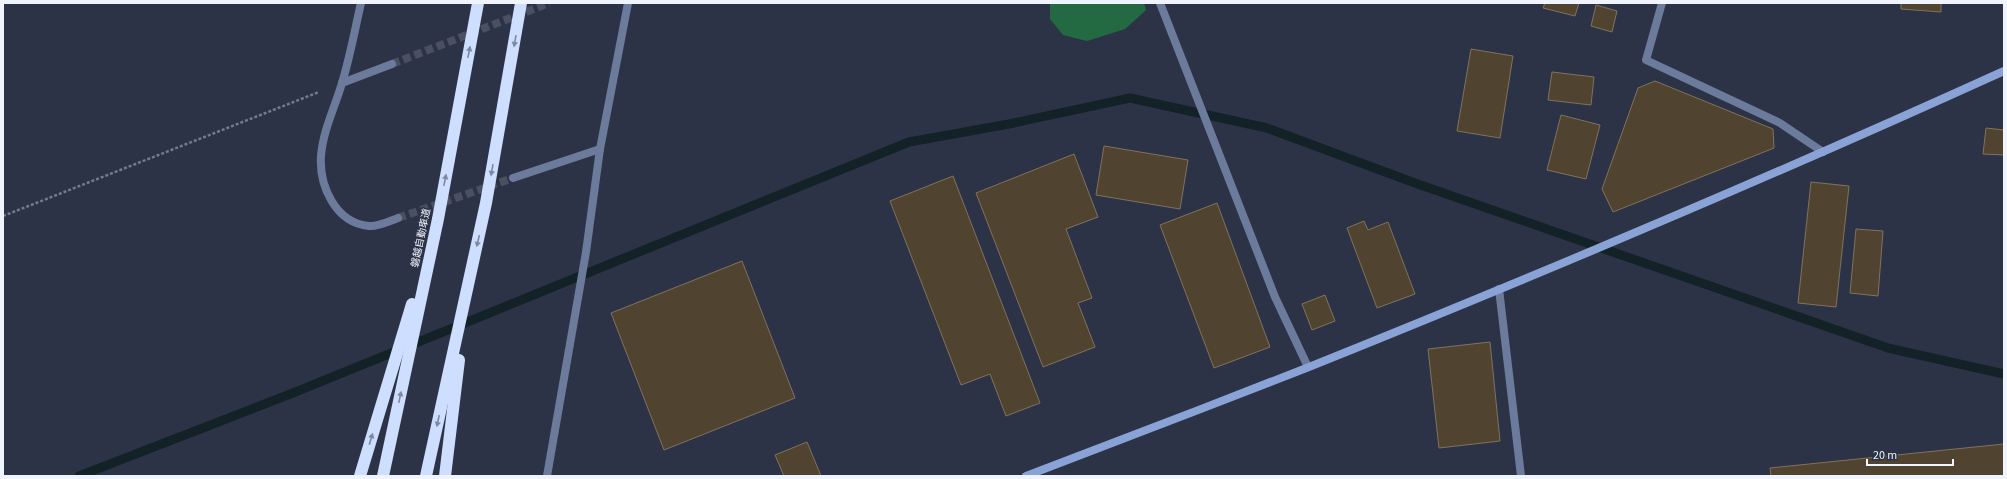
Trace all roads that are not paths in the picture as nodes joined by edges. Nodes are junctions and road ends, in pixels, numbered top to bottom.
1 (361, 3) edge
2 (478, 3) edge
3 (521, 3) edge
4 (628, 3) edge
5 (1160, 3) edge
6 (1662, 3) edge
7 (392, 64) tunnel mouth
8 (2004, 71) edge
9 (342, 83) junction
10 (600, 149) junction
11 (1823, 152) junction
12 (513, 178) tunnel mouth
13 (398, 218) tunnel mouth
14 (438, 218) junction
15 (468, 287) junction
16 (1499, 289) junction
17 (1308, 367) junction
18 (360, 476) edge
19 (383, 476) edge
20 (426, 476) edge
21 (445, 476) edge
22 (547, 476) edge
23 (1026, 476) edge
24 (1521, 476) edge

1 - 9 street
14 -> 2 highway, 磐越自動車道
3 -> 15 highway
4 - 10 street
5 - 17 street
6 - 11 street
7 - 9 street
8 - 11 street
9 - 13 street
10 - 12 street
10 - 22 street
11 - 16 street
18 -> 14 highway
19 -> 14 highway, 磐越自動車道
15 -> 20 highway
15 - 21 highway
16 - 17 street
16 - 24 street
17 - 23 street

